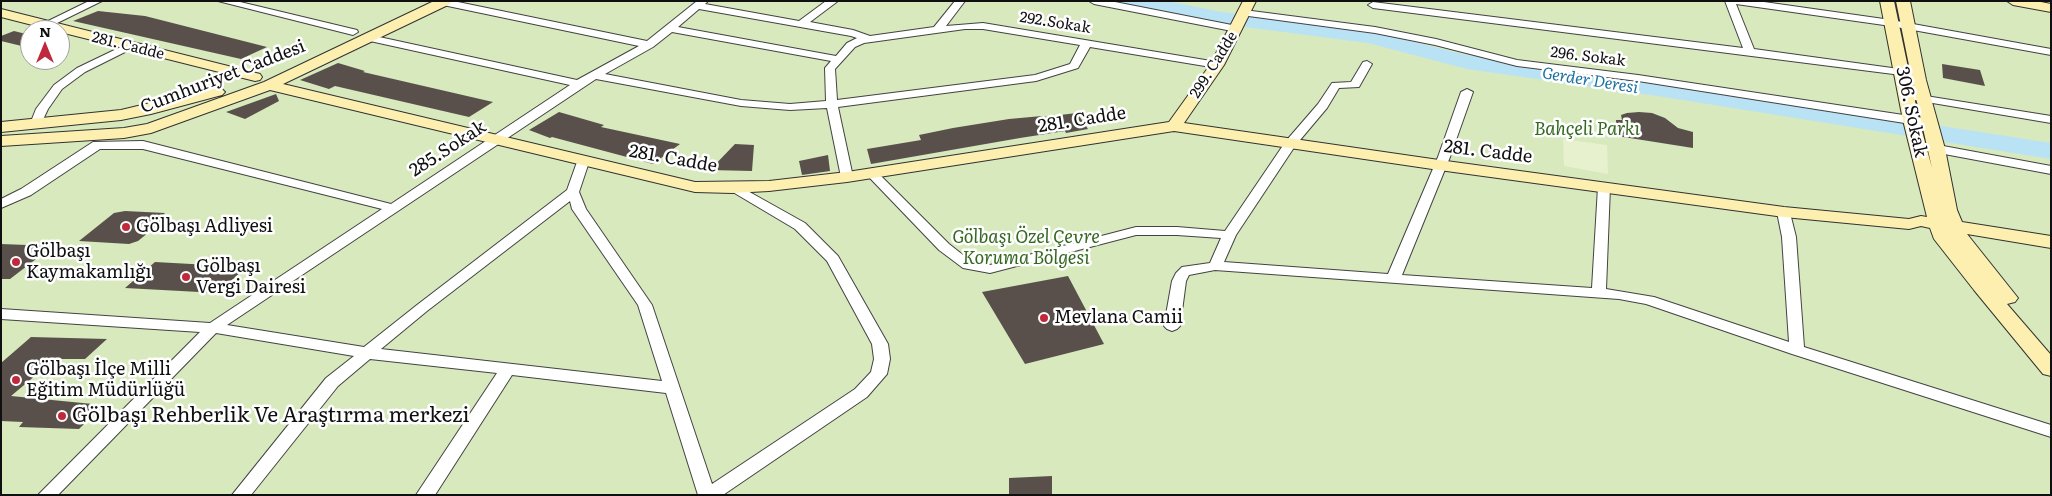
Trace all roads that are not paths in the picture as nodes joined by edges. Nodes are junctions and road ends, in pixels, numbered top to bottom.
1 (97, 1) edge
2 (223, 1) edge
3 (418, 1) edge
4 (833, 1) edge
5 (960, 1) edge
6 (1094, 1) edge
7 (1732, 1) edge
8 (1887, 1) edge
9 (1903, 1) edge
10 (2013, 1) edge
11 (444, 2) edge
12 (700, 4) edge
13 (2051, 8) edge
14 (1, 13) edge
15 (1374, 14) edge
16 (1243, 16) edge
17 (27, 20) edge
18 (56, 20) edge
19 (1891, 23) junction
20 (801, 24) junction
21 (1907, 27) junction
22 (669, 28) junction
23 (937, 30) junction
24 (70, 31) edge
25 (353, 32) junction
26 (370, 38) junction
27 (870, 39) junction
28 (1087, 44) junction
29 (649, 45) junction
30 (128, 46) junction
31 (2051, 52) edge
32 (1750, 53) junction
33 (837, 59) junction
34 (1367, 64) dead end
35 (1217, 65) junction
36 (1910, 73) junction
37 (594, 76) junction
38 (255, 77) junction
39 (579, 84) junction
40 (269, 85) junction
41 (1467, 92) dead end
42 (1907, 96) junction
43 (1924, 99) junction
44 (832, 104) junction
45 (152, 109) junction
46 (121, 115) junction
47 (2051, 120) edge
48 (36, 124) junction
49 (1174, 126) junction
50 (1, 127) edge
51 (150, 128) junction
52 (1914, 131) junction
53 (104, 134) junction
54 (1933, 134) junction
55 (124, 139) junction
56 (497, 139) junction
57 (1, 141) edge
58 (1290, 144) junction
59 (583, 162) junction
60 (1439, 166) junction
61 (2051, 170) edge
62 (872, 174) junction
63 (847, 178) junction
64 (1604, 187) junction
65 (732, 188) junction
66 (573, 192) junction
67 (1, 204) edge
68 (392, 208) junction
69 (1784, 212) junction
70 (1948, 230) junction
71 (1229, 235) junction
72 (2051, 242) edge
73 (2051, 251) edge
74 (1215, 266) junction
75 (1394, 277) junction
76 (1599, 292) junction
77 (1, 314) edge
78 (1172, 326) dead end
79 (213, 328) junction
80 (2051, 349) edge
81 (1797, 350) junction
82 (367, 353) junction
83 (508, 369) junction
84 (2051, 369) edge
85 (672, 388) junction
86 (2051, 431) edge
87 (47, 495) edge
88 (240, 495) edge
89 (425, 495) edge
90 (708, 495) edge

1 - 18 street
2 - 25 street
3 - 25 street, Cumhuriyet Caddesi
4 - 20 street
5 - 23 street
6 - 16 street, 296. Sokak
7 - 19 street
7 - 32 street
8 - 19 street, 306. Sokak
9 - 21 street
10 - 13 street
11 - 26 street, Cumhuriyet Caddesi
11 - 29 street
12 - 20 street
12 - 22 street, 285.Sokak
14 - 17 street, 281. Cadde
15 - 16 street, 296. Sokak
15 - 32 street
15 - 52 street, 296. Sokak
16 - 35 street, 299. Cadde
19 - 21 street
19 - 36 street, 306. Sokak
20 - 27 street
21 - 31 street
21 - 36 street
22 - 29 street, 285.Sokak
22 - 33 street
23 - 27 street, 292.Sokak
23 - 28 street, 292.Sokak
24 - 30 street, 281. Cadde
25 - 38 street, Cumhuriyet Caddesi
26 - 39 street
26 - 40 street, Cumhuriyet Caddesi
27 - 33 street, 292.Sokak
28 - 35 street, 292.Sokak
28 - 44 street
29 - 37 street, 285.Sokak
30 - 38 street, 281. Cadde
30 - 48 street
32 - 36 street
33 - 44 street
34 - 58 street
35 - 49 street, 299. Cadde
36 - 42 street, 306. Sokak
36 - 43 street
37 - 39 street, 285.Sokak
37 - 44 street
38 - 45 street, Cumhuriyet Caddesi
39 - 56 street, 285.Sokak
40 - 51 street, Cumhuriyet Caddesi
40 - 56 street, 281. Cadde
41 - 60 street
42 - 43 street
42 - 52 street, 306. Sokak
43 - 47 street
43 - 54 street
44 - 63 street
45 - 46 street, Cumhuriyet Caddesi
45 - 51 street
46 - 48 street, Cumhuriyet Caddesi
46 - 53 street
48 - 50 street, Cumhuriyet Caddesi
49 - 58 street, 281. Cadde
49 - 62 street, 281. Cadde
51 - 55 street, Cumhuriyet Caddesi
52 - 54 street
52 - 54 street, 296. Sokak
52 - 70 street, 306. Sokak
53 - 55 street, Cumhuriyet Caddesi
53 - 57 street, Cumhuriyet Caddesi
54 - 61 street
54 - 70 street
55 - 67 street
55 - 68 street
56 - 59 street, 281. Cadde
56 - 68 street, 285.Sokak
58 - 60 street, 281. Cadde
58 - 71 street
59 - 65 street, 281. Cadde
59 - 66 street
60 - 64 street, 281. Cadde
60 - 75 street
62 - 63 street, 281. Cadde
62 - 71 street
63 - 65 street, 281. Cadde
64 - 69 street, 281. Cadde
64 - 76 street
65 - 90 street
66 - 82 street
66 - 85 street
68 - 79 street, 285.Sokak
69 - 70 street, 281. Cadde
69 - 81 street
70 - 72 street
70 - 73 street
70 - 80 street
70 - 84 street
71 - 74 street
74 - 75 street
74 - 78 street
75 - 76 street
76 - 81 street
77 - 79 street
79 - 82 street
79 - 87 street, 285.Sokak
81 - 86 street
82 - 83 street
82 - 88 street
83 - 85 street
83 - 89 street
85 - 90 street

